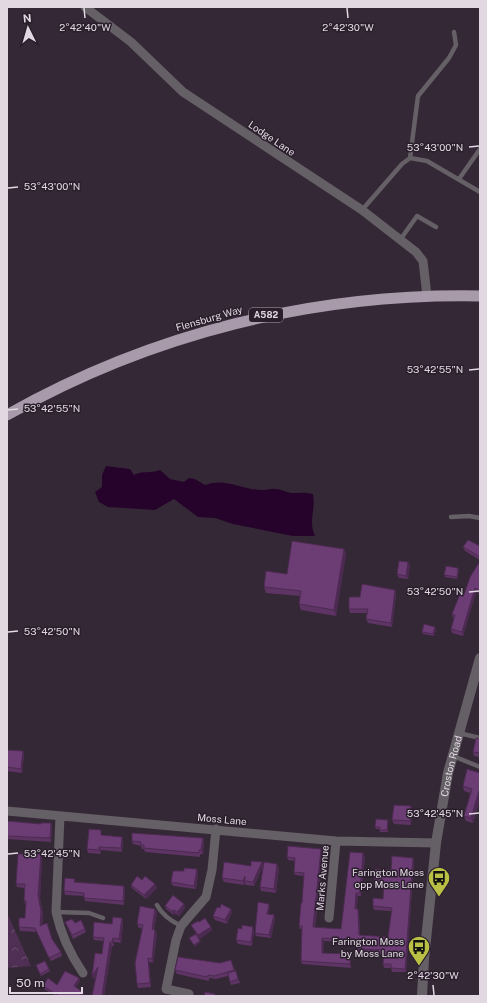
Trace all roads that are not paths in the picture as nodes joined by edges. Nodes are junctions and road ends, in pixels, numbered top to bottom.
1 (85, 7) edge
2 (454, 32) dead end
3 (480, 150) edge
4 (410, 158) junction
5 (459, 180) junction
6 (480, 192) edge
7 (362, 210) junction
8 (436, 227) dead end
9 (400, 240) junction
10 (426, 296) junction
11 (480, 296) edge
12 (7, 415) edge
13 (451, 517) dead end
14 (480, 518) edge
15 (480, 658) edge
16 (459, 733) junction
17 (480, 738) edge
18 (453, 756) junction
19 (480, 766) edge
20 (7, 811) edge
21 (60, 816) junction
22 (216, 829) junction
23 (336, 841) junction
24 (436, 843) junction
25 (157, 905) dead end
26 (56, 912) junction
27 (103, 918) dead end
28 (329, 918) dead end
29 (181, 926) junction
30 (83, 973) dead end
31 (189, 994) dead end
32 (422, 996) edge

1 - 7 street, Lodge Lane
2 - 4 lane
3 - 5 lane
4 - 5 lane
4 - 7 lane
5 - 6 lane
7 - 9 street, Lodge Lane
8 - 9 lane
9 - 10 street, Lodge Lane
10 - 11 highway, Flensburg Way / A582
10 - 12 highway, Flensburg Way / A582
13 - 14 lane
15 - 16 street, Croston Road
16 - 17 lane
16 - 18 street, Croston Road
18 - 19 lane
18 - 24 street, Croston Road
20 - 21 street, Moss Lane
21 - 22 street, Moss Lane
21 - 26 street
22 - 23 street, Moss Lane
22 - 29 street
23 - 24 street, Moss Lane
23 - 28 street, Marks Avenue
24 - 32 street, Croston Road
25 - 29 lane
26 - 27 lane
26 - 30 street
29 - 31 street

